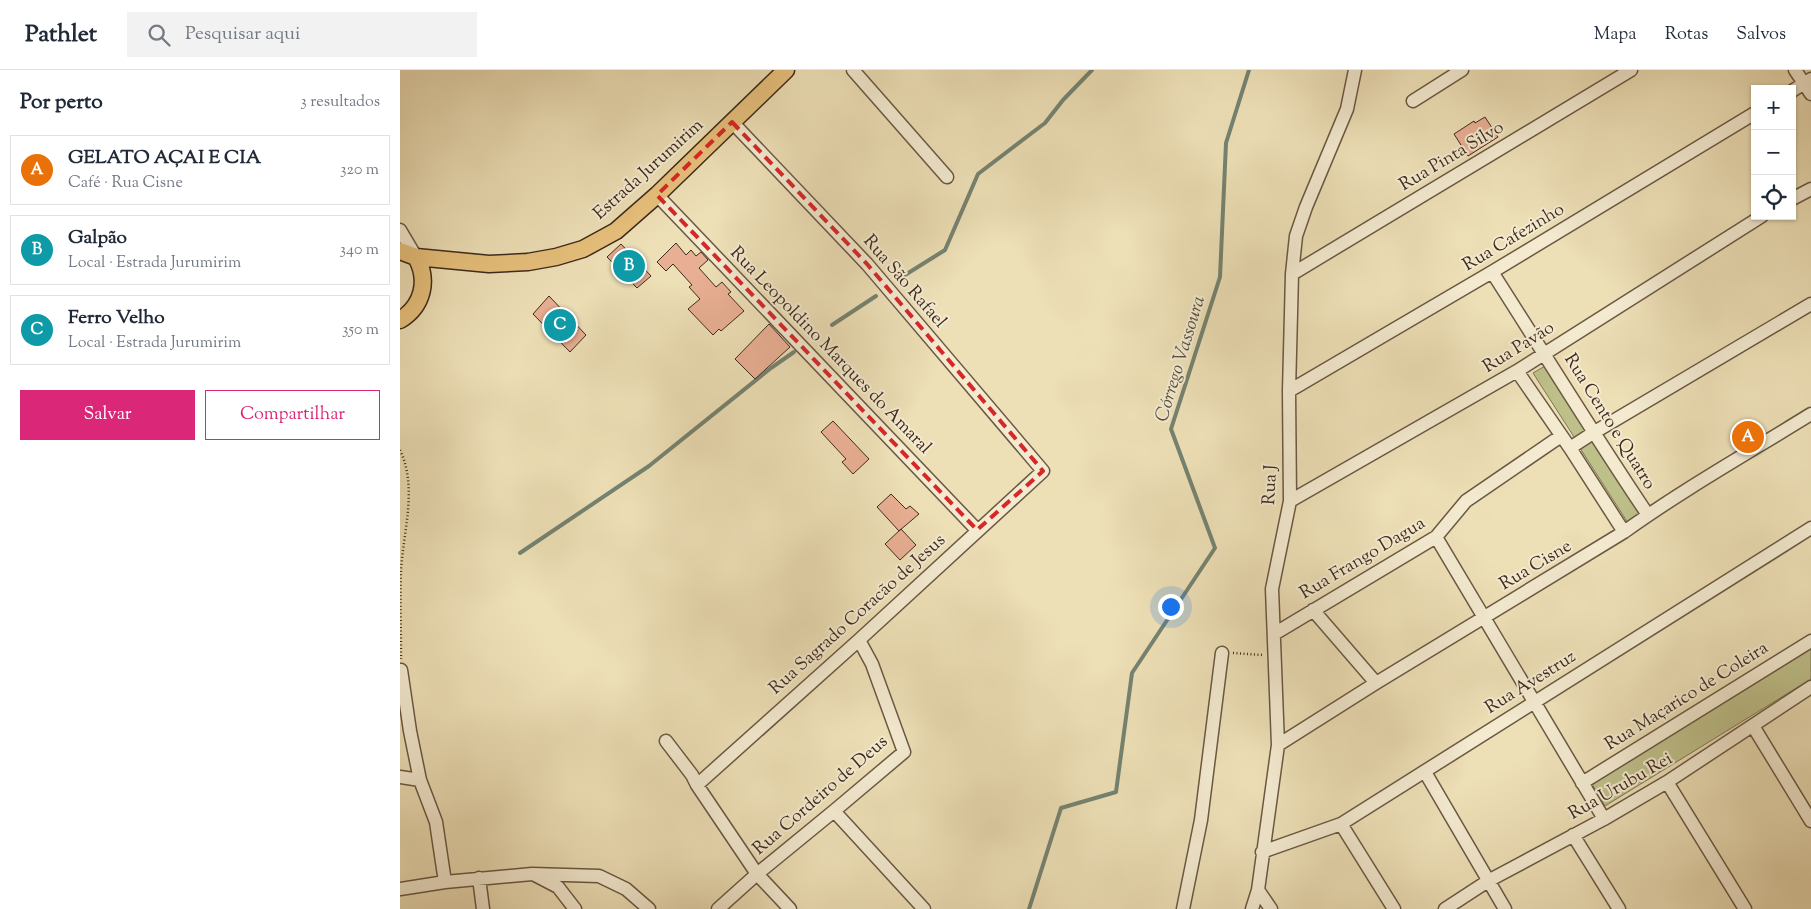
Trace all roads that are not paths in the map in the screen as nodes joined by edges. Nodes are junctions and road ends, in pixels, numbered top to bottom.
1 (786, 70) edge
2 (852, 70) edge
3 (1355, 70) edge
4 (1462, 70) edge
5 (1630, 70) edge
6 (1795, 70) edge
7 (1615, 74) edge
8 (1809, 86) edge
9 (1796, 90) edge
10 (1413, 101) dead end
11 (1751, 115) edge
12 (732, 122) junction
13 (947, 177) dead end
14 (1811, 188) edge
15 (657, 195) junction
16 (1796, 197) edge
17 (1756, 220) edge
18 (400, 230) edge
19 (400, 251) edge
20 (416, 257) junction
21 (457, 262) junction
22 (1492, 272) junction
23 (1292, 274) junction
24 (423, 287) junction
25 (1811, 304) edge
26 (400, 320) edge
27 (1544, 353) junction
28 (1517, 371) junction
29 (1289, 391) junction
30 (1811, 414) edge
31 (1593, 433) junction
32 (1561, 436) junction
33 (1570, 448) junction
34 (1043, 471) joint
35 (1290, 501) junction
36 (1648, 515) junction
37 (1811, 528) edge
38 (977, 530) junction
39 (1624, 532) junction
40 (1436, 537) junction
41 (1313, 610) junction
42 (1484, 618) junction
43 (1274, 634) junction
44 (859, 640) junction
45 (1811, 641) edge
46 (1222, 653) road end
47 (401, 670) edge
48 (1376, 683) junction
49 (1811, 687) edge
50 (1534, 702) junction
51 (1753, 726) junction
52 (666, 741) dead end
53 (1278, 745) junction
54 (1425, 772) junction
55 (400, 777) edge
56 (420, 780) junction
57 (1667, 782) junction
58 (1582, 783) junction
59 (697, 785) junction
60 (834, 811) junction
61 (1604, 820) junction
62 (1811, 821) edge
63 (1341, 824) junction
64 (1573, 835) junction
65 (1262, 852) junction
66 (532, 874) junction
67 (757, 874) junction
68 (479, 878) junction
69 (1488, 881) junction
70 (445, 882) junction
71 (400, 888) edge
72 (1258, 890) junction
73 (483, 909) edge
74 (574, 909) edge
75 (649, 909) edge
76 (718, 909) edge
77 (790, 909) edge
78 (924, 909) edge
79 (1182, 909) edge
80 (1252, 909) edge
81 (1271, 909) edge
82 (1394, 909) edge
83 (1445, 909) edge
84 (1505, 909) edge
85 (1619, 909) edge
86 (1745, 909) edge

1 - 12 main road, Estrada Jurumirim
2 - 13 street
3 - 23 street, Rua J
4 - 10 street
5 - 7 street, Rua Pinta Silvo
6 - 8 street
7 - 23 street, Rua Pinta Silvo
8 - 9 street
11 - 22 street, Rua Cafezinho
12 - 15 main road, Estrada Jurumirim
12 - 34 street, Rua São Rafael
14 - 16 street
15 - 21 main road, Estrada Jurumirim
15 - 38 street, Rua Leopoldino Marques do Amaral
17 - 27 street, Rua Pavão
18 - 20 street
19 - 20 main road, Estrada Jurumirim
20 - 21 main road, Estrada Jurumirim
20 - 24 main road
21 - 24 main road
22 - 27 street, Rua Cento e Quatro
22 - 29 street, Rua Cafezinho
23 - 29 street, Rua J
24 - 26 main road
25 - 31 street
27 - 28 street, Rua Pavão
27 - 31 street, Rua Cento e Quatro
28 - 32 street
28 - 35 street, Rua Pavão
29 - 35 street, Rua J
30 - 36 street, Rua Cisne
31 - 33 street
31 - 36 street, Rua Cento e Quatro
32 - 33 street
32 - 40 street, Rua Frango Dagua
33 - 39 street
34 - 38 street, Rua Sagrado Coracão de Jesus
35 - 43 street, Rua J
36 - 39 street, Rua Cisne
37 - 50 street, Rua Avestruz
38 - 44 street, Rua Sagrado Coracão de Jesus
39 - 42 street, Rua Cisne
40 - 41 street, Rua Frango Dagua
40 - 42 street
41 - 43 street, Rua Frango Dagua
41 - 48 street
42 - 48 street, Rua Cisne
42 - 50 street
43 - 53 street, Rua J
44 - 59 street, Rua Sagrado Coracão de Jesus
44 - 60 street, Rua Cordeiro de Deus
45 - 58 street, Rua Maçarico de Coleira
46 - 79 street
47 - 56 street
48 - 53 street, Rua Cisne
49 - 51 street, Rua Urubu Rei
50 - 54 street, Rua Avestruz
50 - 58 street
51 - 57 street, Rua Urubu Rei
51 - 62 street
52 - 59 street
53 - 65 street, Rua J
54 - 63 street, Rua Avestruz
54 - 69 street
55 - 56 street
56 - 70 street
57 - 61 street, Rua Urubu Rei
57 - 86 street
58 - 61 street
59 - 67 street
60 - 67 street, Rua Cordeiro de Deus
60 - 78 street
61 - 64 street, Rua Urubu Rei
63 - 65 street, Rua Avestruz
63 - 82 street
64 - 69 street, Rua Urubu Rei
64 - 85 street
65 - 72 street, Rua J
66 - 68 street
66 - 74 street
66 - 75 street
67 - 76 street, Rua Cordeiro de Deus
67 - 77 street
68 - 70 street
68 - 73 street
69 - 83 street, Rua Urubu Rei
69 - 84 street
70 - 71 street
72 - 80 street, Rua J
72 - 81 street

